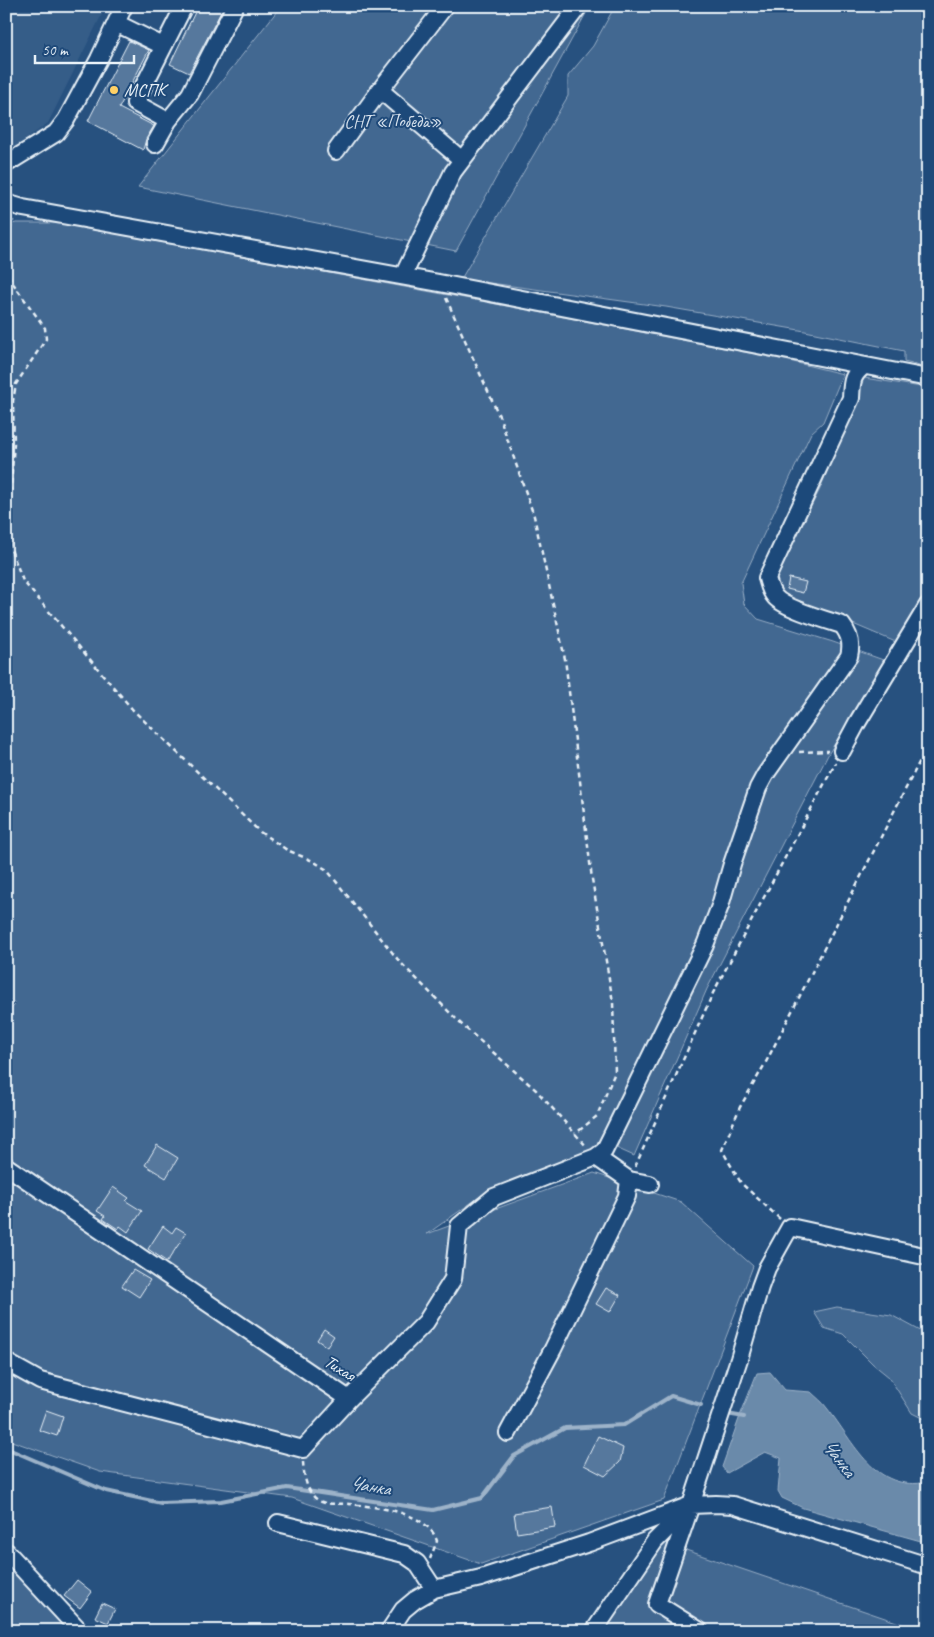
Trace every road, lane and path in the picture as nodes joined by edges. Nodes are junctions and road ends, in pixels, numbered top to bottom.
1 (124, 6) edge
2 (184, 6) edge
3 (235, 6) edge
4 (445, 6) edge
5 (579, 6) edge
6 (116, 24) junction
7 (163, 46) junction
8 (380, 90) junction
9 (168, 121) junction
10 (155, 144) dead end
11 (336, 151) dead end
12 (462, 160) junction
13 (6, 164) edge
14 (12, 204) edge
15 (6, 248) edge
16 (6, 266) edge
17 (402, 276) junction
18 (439, 283) junction
19 (864, 366) junction
20 (928, 378) edge
21 (928, 605) edge
22 (928, 745) edge
23 (842, 751) junction
24 (781, 753) junction
25 (575, 1134) junction
26 (596, 1158) junction
27 (6, 1166) edge
28 (629, 1180) junction
29 (650, 1184) dead end
30 (790, 1227) junction
31 (928, 1257) edge
32 (6, 1362) edge
33 (349, 1399) junction
34 (508, 1433) dead end
35 (305, 1479) dead end
36 (691, 1505) junction
37 (278, 1523) dead end
38 (6, 1550) edge
39 (928, 1566) edge
40 (424, 1574) junction
41 (434, 1589) junction
42 (80, 1631) edge
43 (389, 1631) edge
44 (594, 1631) edge
45 (700, 1631) edge

1 - 6 street
2 - 7 street
3 - 9 street
4 - 8 street
5 - 12 street
6 - 7 street
6 - 13 street
7 - 9 street
8 - 11 street
8 - 12 street
9 - 10 street
12 - 17 street
14 - 15 path
14 - 17 street
16 - 25 path
17 - 18 street
18 - 19 street
18 - 25 path
19 - 20 street
19 - 24 street
21 - 23 street
22 - 30 path
23 - 24 path
23 - 28 path
24 - 26 street
25 - 26 path
26 - 28 street
26 - 33 street, Тихая
27 - 33 street, Тихая
28 - 29 street
28 - 34 street
30 - 31 street
30 - 36 street
32 - 33 street
35 - 40 path
36 - 39 street
36 - 41 street
36 - 44 street
36 - 45 street
37 - 40 street
38 - 42 street
40 - 41 street
41 - 43 street

